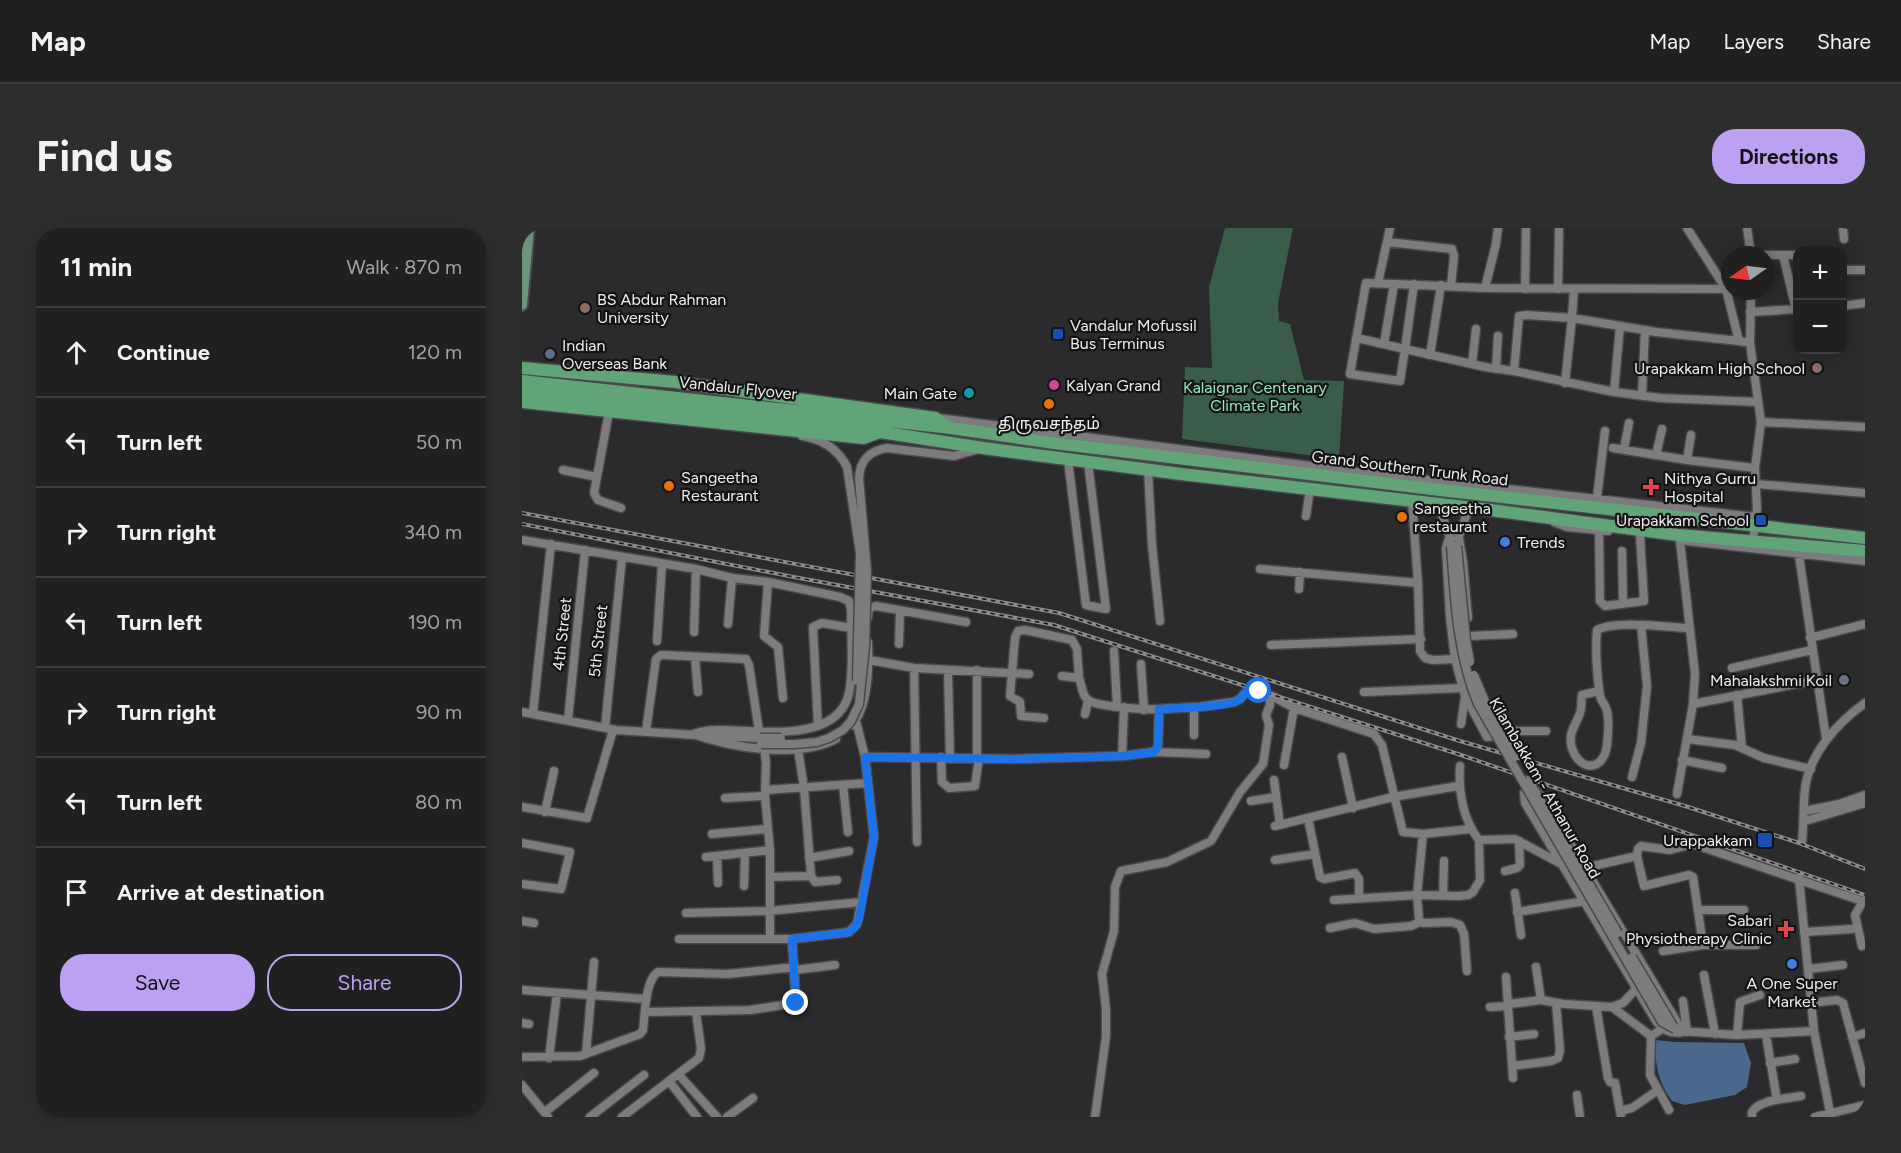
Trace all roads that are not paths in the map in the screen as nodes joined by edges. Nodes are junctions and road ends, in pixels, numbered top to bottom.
1 (524, 228) edge
2 (530, 228) edge
3 (1390, 228) edge
4 (1498, 228) edge
5 (1526, 228) edge
6 (1559, 228) edge
7 (1687, 228) edge
8 (1747, 228) edge
9 (1843, 228) edge
10 (1844, 239) dead end
11 (1387, 242) junction
12 (1750, 246) edge
13 (522, 249) edge
14 (1775, 255) edge
15 (1783, 255) junction
16 (1793, 255) edge
17 (1847, 270) edge
18 (1865, 270) edge
19 (1721, 280) edge
20 (1378, 283) junction
21 (1394, 284) junction
22 (1414, 284) junction
23 (1446, 286) junction
24 (1485, 288) junction
25 (1721, 288) edge
26 (1525, 289) junction
27 (1558, 289) junction
28 (1574, 289) junction
29 (1729, 300) edge
30 (1751, 300) edge
31 (1795, 300) edge
32 (1865, 303) edge
33 (522, 305) edge
34 (1847, 305) edge
35 (1793, 309) edge
36 (1750, 312) junction
37 (1572, 318) junction
38 (1620, 327) junction
39 (1476, 329) dead end
40 (1645, 330) junction
41 (1498, 336) dead end
42 (1357, 338) junction
43 (1739, 341) junction
44 (1750, 343) junction
45 (1384, 344) junction
46 (1405, 349) junction
47 (1431, 355) junction
48 (1472, 364) junction
49 (522, 368) edge
50 (1496, 369) junction
51 (1514, 371) junction
52 (522, 381) edge
53 (1565, 382) junction
54 (522, 391) edge
55 (1614, 392) junction
56 (1642, 395) junction
57 (522, 402) edge
58 (1757, 402) junction
59 (609, 412) junction
60 (935, 418) junction
61 (1761, 422) junction
62 (731, 423) junction
63 (1629, 423) dead end
64 (1865, 427) edge
65 (951, 428) junction
66 (1662, 429) dead end
67 (1605, 431) dead end
68 (881, 432) junction
69 (1691, 435) dead end
70 (983, 448) junction
71 (1613, 448) dead end
72 (1624, 449) junction
73 (1656, 455) junction
74 (1068, 460) junction
75 (1687, 460) junction
76 (1088, 462) junction
77 (1755, 468) junction
78 (1148, 469) junction
79 (563, 470) dead end
80 (597, 477) junction
81 (1756, 484) junction
82 (1310, 489) junction
83 (1865, 493) edge
84 (1597, 498) junction
85 (1412, 501) junction
86 (1438, 504) junction
87 (621, 508) dead end
88 (1469, 508) junction
89 (1306, 516) dead end
90 (1539, 516) junction
91 (1755, 521) junction
92 (1599, 531) junction
93 (1454, 534) junction
94 (1640, 535) junction
95 (1865, 538) edge
96 (522, 540) edge
97 (1752, 540) junction
98 (1680, 541) junction
99 (551, 544) junction
100 (1798, 549) junction
101 (585, 550) junction
102 (1622, 550) dead end
103 (1865, 551) edge
104 (622, 558) junction
105 (1865, 561) edge
106 (662, 564) junction
107 (696, 569) junction
108 (1260, 569) dead end
109 (1300, 573) junction
110 (732, 578) junction
111 (768, 582) junction
112 (1418, 584) junction
113 (1299, 589) dead end
114 (849, 601) junction
115 (1623, 604) junction
116 (870, 607) junction
117 (900, 611) junction
118 (1160, 621) dead end
119 (966, 622) dead end
120 (728, 624) dead end
121 (1865, 624) edge
122 (1641, 625) junction
123 (851, 628) junction
124 (1689, 628) junction
125 (694, 632) dead end
126 (1513, 634) dead end
127 (1469, 636) junction
128 (1810, 638) junction
129 (1421, 639) junction
130 (657, 641) dead end
131 (899, 644) dead end
132 (1271, 645) dead end
133 (1812, 650) junction
134 (1114, 651) dead end
135 (695, 657) junction
136 (1455, 659) junction
137 (869, 660) junction
138 (1141, 664) dead end
139 (914, 668) junction
140 (1732, 668) dead end
141 (948, 670) junction
142 (977, 670) junction
143 (1012, 673) junction
144 (1029, 674) dead end
145 (1062, 676) dead end
146 (1079, 678) junction
147 (1816, 680) junction
148 (1599, 691) junction
149 (698, 692) dead end
150 (1364, 692) dead end
151 (1464, 692) junction
152 (1737, 694) junction
153 (1270, 696) junction
154 (783, 698) dead end
155 (1088, 700) junction
156 (1865, 703) edge
157 (1693, 704) junction
158 (1120, 707) junction
159 (1194, 707) junction
160 (1294, 708) junction
161 (1159, 709) junction
162 (1144, 710) junction
163 (522, 712) edge
164 (532, 712) junction
165 (1084, 714) dead end
166 (1044, 718) dead end
167 (568, 720) junction
168 (856, 721) junction
169 (1461, 724) dead end
170 (818, 726) junction
171 (609, 729) junction
172 (646, 731) junction
173 (759, 731) junction
174 (1501, 731) junction
175 (1546, 731) dead end
176 (693, 734) junction
177 (1194, 735) dead end
178 (729, 737) junction
179 (1826, 738) junction
180 (1687, 739) junction
181 (764, 748) junction
182 (1742, 748) junction
183 (798, 749) junction
184 (1154, 752) junction
185 (1206, 754) dead end
186 (1122, 756) junction
187 (865, 757) junction
188 (915, 757) junction
189 (945, 757) junction
190 (1342, 757) dead end
191 (978, 758) junction
192 (1682, 760) junction
193 (1284, 765) dead end
194 (1460, 766) dead end
195 (1722, 768) dead end
196 (1811, 769) junction
197 (554, 771) dead end
198 (1632, 777) dead end
199 (1274, 780) dead end
200 (868, 783) junction
201 (843, 785) junction
202 (1458, 786) junction
203 (804, 788) junction
204 (765, 793) junction
205 (1677, 794) dead end
206 (1865, 795) edge
207 (1276, 797) junction
208 (1393, 797) junction
209 (725, 798) dead end
210 (1251, 801) dead end
211 (1865, 803) edge
212 (522, 807) edge
213 (1353, 808) junction
214 (545, 812) junction
215 (1805, 816) junction
216 (1308, 818) junction
217 (768, 829) junction
218 (1470, 829) junction
219 (848, 832) dead end
220 (712, 834) dead end
221 (1423, 834) junction
222 (1479, 840) junction
223 (1519, 841) junction
224 (1802, 841) dead end
225 (917, 842) dead end
226 (522, 843) edge
227 (770, 850) junction
228 (849, 851) dead end
229 (745, 853) junction
230 (1315, 854) junction
231 (717, 856) junction
232 (1637, 856) junction
233 (706, 857) dead end
234 (810, 858) junction
235 (1275, 860) dead end
236 (1444, 861) dead end
237 (1563, 866) junction
238 (1584, 868) junction
239 (1505, 871) dead end
240 (811, 876) junction
241 (770, 877) junction
242 (1799, 878) junction
243 (837, 880) dead end
244 (718, 883) dead end
245 (522, 884) edge
246 (744, 886) dead end
247 (1515, 893) dead end
248 (1417, 895) junction
249 (1443, 896) junction
250 (1359, 897) junction
251 (1334, 900) dead end
252 (1585, 901) junction
253 (861, 902) junction
254 (1864, 902) edge
255 (1698, 910) junction
256 (1744, 910) dead end
257 (769, 911) junction
258 (686, 912) dead end
259 (1517, 912) junction
260 (522, 921) edge
261 (1420, 922) junction
262 (534, 923) dead end
263 (1330, 928) dead end
264 (1859, 931) edge
265 (1804, 932) junction
266 (1521, 934) dead end
267 (770, 938) junction
268 (679, 939) dead end
269 (792, 939) junction
270 (1703, 945) junction
271 (1756, 945) dead end
272 (1862, 946) dead end
273 (1663, 951) dead end
274 (594, 962) dead end
275 (835, 965) dead end
276 (1843, 965) dead end
277 (795, 968) junction
278 (1536, 968) dead end
279 (1808, 969) junction
280 (1467, 971) dead end
281 (1704, 975) dead end
282 (1506, 977) dead end
283 (522, 990) edge
284 (1636, 990) junction
285 (557, 993) junction
286 (1760, 995) dead end
287 (592, 996) junction
288 (646, 999) junction
289 (1541, 1000) junction
290 (1683, 1002) dead end
291 (1556, 1003) junction
292 (1811, 1003) junction
293 (1508, 1005) junction
294 (1596, 1006) junction
295 (1490, 1007) dead end
296 (1612, 1007) junction
297 (696, 1011) junction
298 (645, 1012) junction
299 (1662, 1029) junction
300 (1682, 1031) junction
301 (1814, 1031) junction
302 (1865, 1033) edge
303 (1534, 1034) dead end
304 (1715, 1034) junction
305 (1737, 1035) junction
306 (1766, 1035) junction
307 (1651, 1036) junction
308 (1509, 1037) junction
309 (1852, 1037) junction
310 (586, 1054) junction
311 (522, 1057) edge
312 (549, 1058) junction
313 (1794, 1059) dead end
314 (1770, 1063) junction
315 (1512, 1066) junction
316 (594, 1073) dead end
317 (678, 1074) junction
318 (644, 1076) dead end
319 (1513, 1078) dead end
320 (669, 1081) junction
321 (1865, 1083) edge
322 (522, 1085) edge
323 (1658, 1090) junction
324 (1577, 1095) dead end
325 (1801, 1096) dead end
326 (753, 1098) dead end
327 (1777, 1100) junction
328 (1865, 1105) edge
329 (1669, 1110) dead end
330 (547, 1114) edge
331 (1620, 1114) edge
332 (1830, 1115) edge
333 (590, 1117) edge
334 (622, 1117) edge
335 (697, 1117) edge
336 (717, 1117) edge
337 (727, 1117) edge
338 (1095, 1117) edge
339 (1580, 1117) edge
340 (1752, 1117) edge
341 (1815, 1117) edge

1 - 13 main road
2 - 33 main road
3 - 11 street
4 - 24 street
5 - 26 street
6 - 27 street
7 - 19 street
8 - 12 street
9 - 10 street
11 - 20 street
11 - 23 street
14 - 15 street
15 - 16 street
15 - 31 street
17 - 18 street
20 - 21 street
20 - 42 street
21 - 22 street
21 - 45 street
22 - 23 street
22 - 46 street
23 - 24 street
23 - 47 street
24 - 26 street
25 - 28 street
26 - 27 street
27 - 28 street
28 - 37 street
29 - 43 street
30 - 36 street
32 - 34 street
35 - 36 street
36 - 44 street
37 - 38 street
37 - 51 street
37 - 53 street
38 - 40 street
38 - 55 street
39 - 48 street
40 - 43 street
40 - 56 street
41 - 50 street
42 - 45 street
42 - 46 street
43 - 44 street
44 - 58 street
45 - 46 street
46 - 47 street
47 - 48 street
48 - 50 street
49 - 60 highway
50 - 51 street
51 - 53 street
52 - 65 highway, Vandalur Flyover
53 - 55 street
54 - 68 highway, Vandalur Flyover
55 - 56 street
56 - 58 street
57 - 59 highway
58 - 61 street
59 - 62 highway
59 - 80 street
60 - 65 highway
60 - 84 street
61 - 64 street
61 - 77 street
62 - 68 highway
62 - 178 street, bridge
63 - 72 street
65 - 91 highway, Grand Southern Trunk Road
66 - 73 street
67 - 84 street
68 - 70 highway, Grand Southern Trunk Road
69 - 75 street
70 - 74 highway, Grand Southern Trunk Road
70 - 178 street, bridge
71 - 72 street
72 - 73 street
73 - 75 street
74 - 76 highway, Grand Southern Trunk Road
74 - 76 street
75 - 77 street
76 - 78 highway, Grand Southern Trunk Road
77 - 81 street
78 - 82 highway, Grand Southern Trunk Road
78 - 118 street
79 - 80 street
80 - 87 street
81 - 83 street
81 - 91 street
82 - 85 highway, Grand Southern Trunk Road
82 - 89 street
84 - 91 street
85 - 86 highway, Grand Southern Trunk Road
85 - 112 street
86 - 88 highway, Grand Southern Trunk Road
86 - 93 street, Kilambakkam - Athanur Road
88 - 90 highway, Grand Southern Trunk Road
88 - 93 street, Kilambakkam - Athanur Road
90 - 92 street
90 - 97 highway, Grand Southern Trunk Road
91 - 95 highway, Grand Southern Trunk Road
91 - 97 street
92 - 94 street
92 - 115 street
93 - 127 street
93 - 136 street
93 - 300 street, Kilambakkam - Athanur Road, bridge
94 - 98 street
94 - 115 street
96 - 99 street
97 - 100 highway, Grand Southern Trunk Road
98 - 100 street
98 - 124 street
99 - 101 street
99 - 164 street
100 - 103 highway, Grand Southern Trunk Road
100 - 105 street
100 - 128 street
101 - 104 street
101 - 167 street, 4th Street
102 - 115 street
104 - 106 street
104 - 171 street, 5th Street
106 - 107 street
106 - 130 street
107 - 110 street
107 - 125 street
108 - 109 street
109 - 112 street
109 - 113 street
110 - 111 street
110 - 120 street
111 - 114 street
111 - 154 street
112 - 129 street
114 - 116 street
114 - 123 street
116 - 117 street
116 - 137 street
117 - 119 street
117 - 131 street
121 - 128 street
122 - 124 street
122 - 148 street
122 - 198 street
123 - 170 street
123 - 170 street
124 - 157 street
126 - 127 street
127 - 174 street
128 - 133 street
129 - 132 street
129 - 136 street
133 - 140 street
133 - 147 street
134 - 158 street
135 - 149 street
135 - 172 street
135 - 173 street
136 - 151 street
137 - 139 street
137 - 168 street
138 - 162 street
139 - 141 street
139 - 188 street
141 - 142 street
141 - 189 street
142 - 143 street
142 - 191 street
143 - 144 street
143 - 146 street
143 - 166 street
145 - 146 street
146 - 155 street
147 - 152 street
147 - 179 street
148 - 148 street
150 - 151 street
151 - 169 street
151 - 174 street
152 - 157 street
152 - 182 street
153 - 159 street
153 - 160 street
153 - 338 street
155 - 158 street
155 - 165 street
156 - 179 street
157 - 180 street
158 - 162 street
158 - 186 street
159 - 161 street
159 - 177 street
160 - 193 street
160 - 208 street
161 - 162 street
161 - 184 street
163 - 164 street
164 - 167 street
167 - 171 street
168 - 183 street
168 - 187 street
170 - 173 street
171 - 172 street
171 - 214 street, 5th Street
172 - 176 street
173 - 176 street
174 - 175 street
176 - 178 street
176 - 181 street
179 - 196 street
180 - 182 street
180 - 192 street
181 - 183 street
181 - 204 street
182 - 196 street
183 - 203 street
184 - 185 street
184 - 186 street
186 - 191 street
187 - 188 street
187 - 200 street
188 - 189 street
188 - 225 street
189 - 191 street
189 - 191 street
190 - 213 street
192 - 195 street
192 - 205 street
194 - 202 street
196 - 215 street
197 - 214 street
199 - 207 street
200 - 201 street
200 - 253 street
201 - 203 street
201 - 219 street
202 - 208 street
202 - 218 street
203 - 204 street
203 - 234 street
204 - 209 street
204 - 217 street
206 - 215 street
207 - 210 street
207 - 216 street
208 - 213 street
208 - 221 street
211 - 215 street
212 - 214 street
213 - 216 street
215 - 224 street
216 - 230 street
217 - 220 street
217 - 227 street
218 - 221 street
218 - 222 street
221 - 248 street
222 - 223 street
222 - 249 street
223 - 237 street
223 - 239 street
226 - 245 street
227 - 229 street
227 - 241 street
228 - 234 street
229 - 231 street
229 - 246 street
230 - 235 street
230 - 250 street
231 - 233 street
231 - 244 street
232 - 238 street
232 - 242 street
232 - 255 street
234 - 240 street
236 - 249 street
237 - 238 street
237 - 238 street
237 - 252 street
238 - 300 street
240 - 241 street
240 - 243 street
241 - 257 street
242 - 254 street
242 - 265 street
247 - 259 street
248 - 249 street
248 - 250 street
248 - 261 street
250 - 251 street
252 - 259 street
252 - 284 street
253 - 257 street
253 - 269 street
254 - 264 street
255 - 256 street
255 - 270 street
257 - 258 street
257 - 267 street
259 - 266 street
260 - 262 street
261 - 263 street
261 - 280 street
264 - 265 street
264 - 272 street
265 - 279 street
267 - 268 street
267 - 269 street
269 - 277 street
270 - 271 street
270 - 273 street
274 - 287 street
275 - 277 street
276 - 279 street
277 - 288 street
277 - 297 street
278 - 289 street
279 - 292 street
281 - 304 street
282 - 293 street
283 - 285 street
284 - 296 street
284 - 299 street
285 - 287 street
285 - 312 street
286 - 305 street
287 - 288 street
287 - 310 street
288 - 298 street
289 - 291 street
289 - 293 street
290 - 300 street
291 - 294 street
291 - 315 street
292 - 301 street
292 - 309 street
293 - 295 street
293 - 308 street
294 - 296 street
294 - 331 street
296 - 307 street
297 - 298 street
297 - 317 street
298 - 310 street
299 - 300 street
299 - 307 street
300 - 304 street
301 - 306 street
301 - 332 street
302 - 309 street
303 - 308 street
304 - 305 street
305 - 306 street
306 - 314 street
307 - 323 street
308 - 315 street
309 - 321 street
310 - 312 street
311 - 312 street
313 - 314 street
314 - 327 street
315 - 319 street
316 - 330 street
317 - 320 street
317 - 336 street
318 - 333 street
320 - 334 street
320 - 335 street
322 - 330 street
323 - 329 street
323 - 331 street
324 - 339 street
325 - 327 street
326 - 337 street
327 - 340 street
328 - 332 street
332 - 341 street

